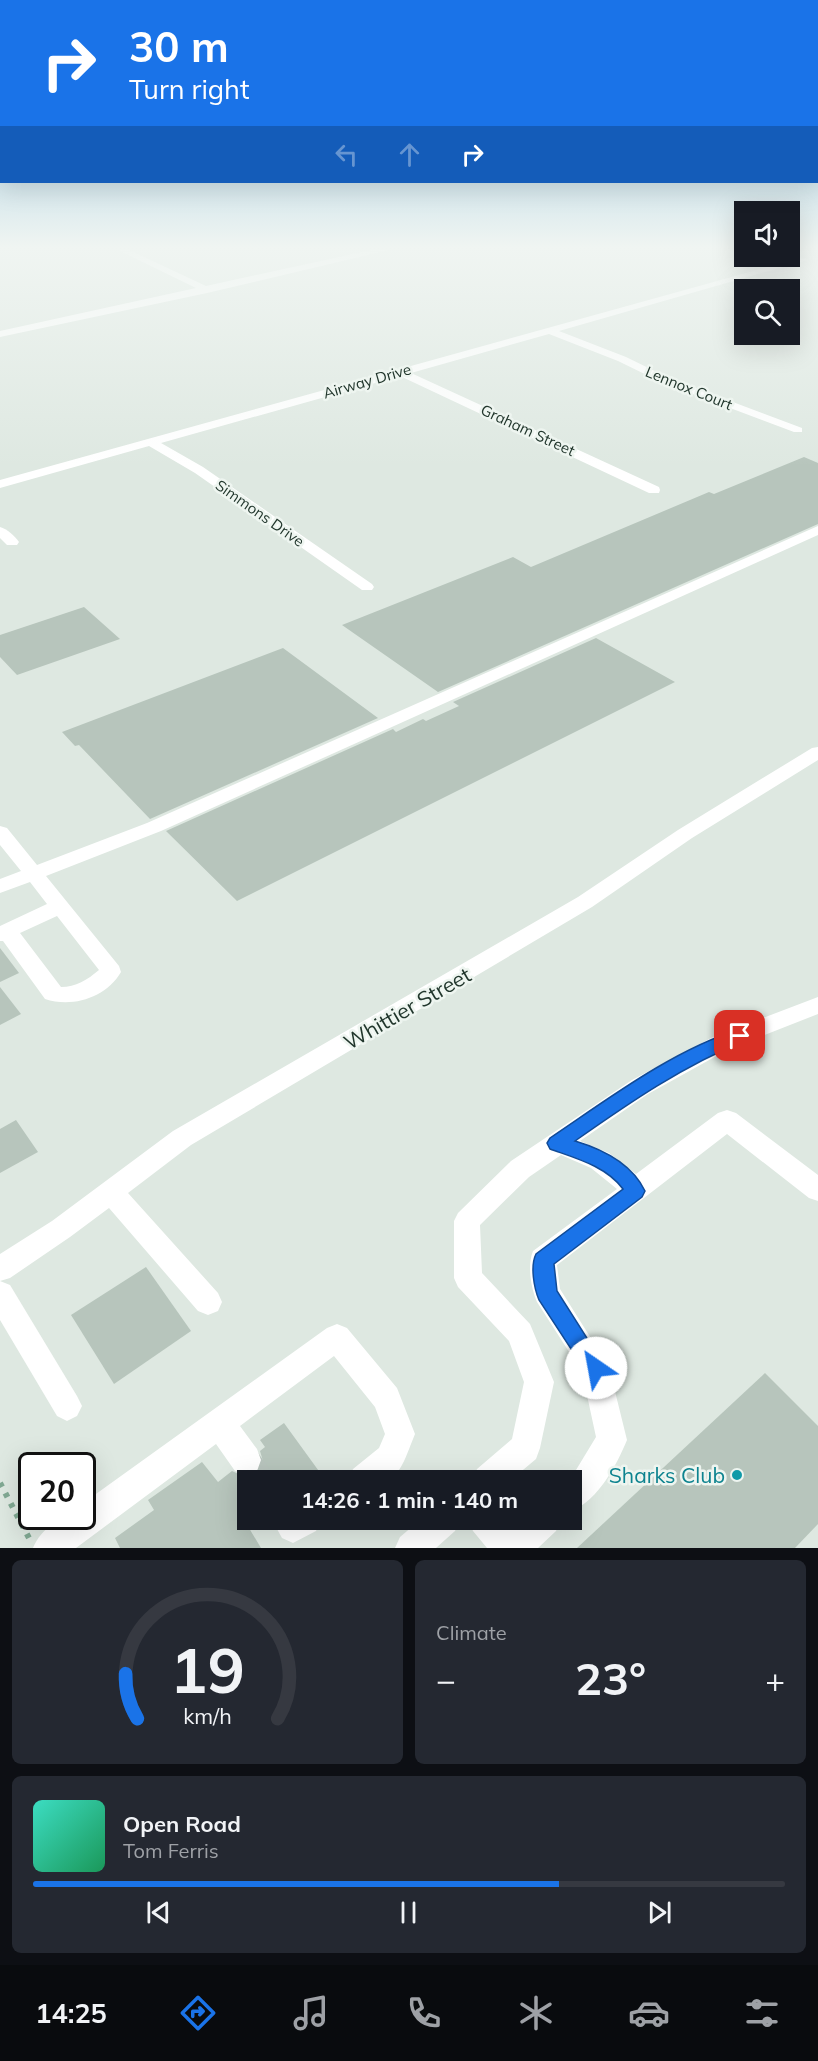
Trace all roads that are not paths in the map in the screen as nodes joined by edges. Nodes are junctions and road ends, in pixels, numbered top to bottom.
1 (60, 321) edge
2 (580, 321) edge
3 (548, 330) junction
4 (0, 334) edge
5 (401, 372) junction
6 (798, 430) dead end
7 (152, 442) junction
8 (0, 484) edge
9 (654, 490) dead end
10 (818, 530) edge
11 (0, 531) edge
12 (12, 542) dead end
13 (367, 587) dead end
14 (818, 752) edge
15 (0, 832) edge
16 (33, 873) junction
17 (0, 886) edge
18 (61, 906) junction
19 (3, 933) edge
20 (818, 1005) edge
21 (557, 1143) junction
22 (818, 1190) edge
23 (635, 1191) junction
24 (111, 1192) junction
25 (0, 1269) edge
26 (0, 1294) edge
27 (208, 1302) dead end
28 (67, 1406) dead end
29 (219, 1423) junction
30 (246, 1460) tunnel mouth
31 (376, 1470) edge
32 (500, 1470) edge
33 (582, 1486) edge
34 (432, 1530) edge
35 (493, 1530) edge
36 (534, 1530) edge
37 (49, 1548) edge
38 (411, 1548) edge
39 (508, 1548) edge
40 (514, 1548) edge

1 - 4 street
2 - 3 street, Airway Drive
3 - 5 street, Airway Drive
3 - 6 street, Lennox Court
5 - 7 street, Airway Drive
5 - 9 street, Graham Street
7 - 8 street, Airway Drive
7 - 13 street, Simmons Drive
10 - 16 street
11 - 12 street
14 - 24 street, Whittier Street
15 - 16 street
16 - 17 street
16 - 18 street
18 - 19 street
18 - 19 street
20 - 21 street
21 - 23 street
21 - 32 street
22 - 23 street
23 - 33 street
24 - 25 street, Whittier Street
24 - 27 street
26 - 28 street
29 - 30 street
29 - 31 street
29 - 37 street
34 - 38 street
35 - 39 street
36 - 40 street

